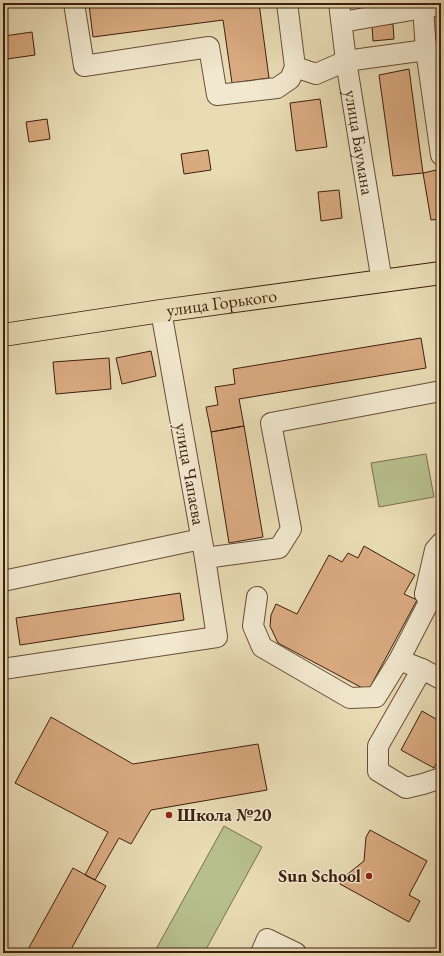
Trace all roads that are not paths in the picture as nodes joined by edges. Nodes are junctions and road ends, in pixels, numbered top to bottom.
1 (74, 3) edge
2 (287, 3) edge
3 (432, 7) edge
4 (341, 12) edge
5 (434, 51) edge
6 (346, 62) junction
7 (295, 67) junction
8 (441, 155) edge
9 (441, 273) edge
10 (382, 282) junction
11 (161, 311) junction
12 (3, 336) edge
13 (441, 391) edge
14 (441, 543) edge
15 (203, 549) junction
16 (3, 581) edge
17 (257, 597) dead end
18 (399, 660) junction
19 (4, 663) edge
20 (422, 669) junction
21 (441, 679) edge
22 (441, 778) edge
23 (261, 953) edge
24 (296, 953) edge

1 - 7 street
2 - 7 street
3 - 4 street
3 - 5 street
4 - 6 street, улица Баумана
5 - 6 street
5 - 8 street
6 - 7 street
6 - 10 street, улица Баумана
9 - 10 main road, улица Горького
10 - 11 main road, улица Горького
11 - 12 main road, улица Горького
11 - 15 street, улица Чапаева
13 - 15 street
14 - 18 street
15 - 16 street
15 - 19 street, улица Чапаева
17 - 18 street
18 - 20 street
20 - 21 street
20 - 22 street
23 - 24 street

